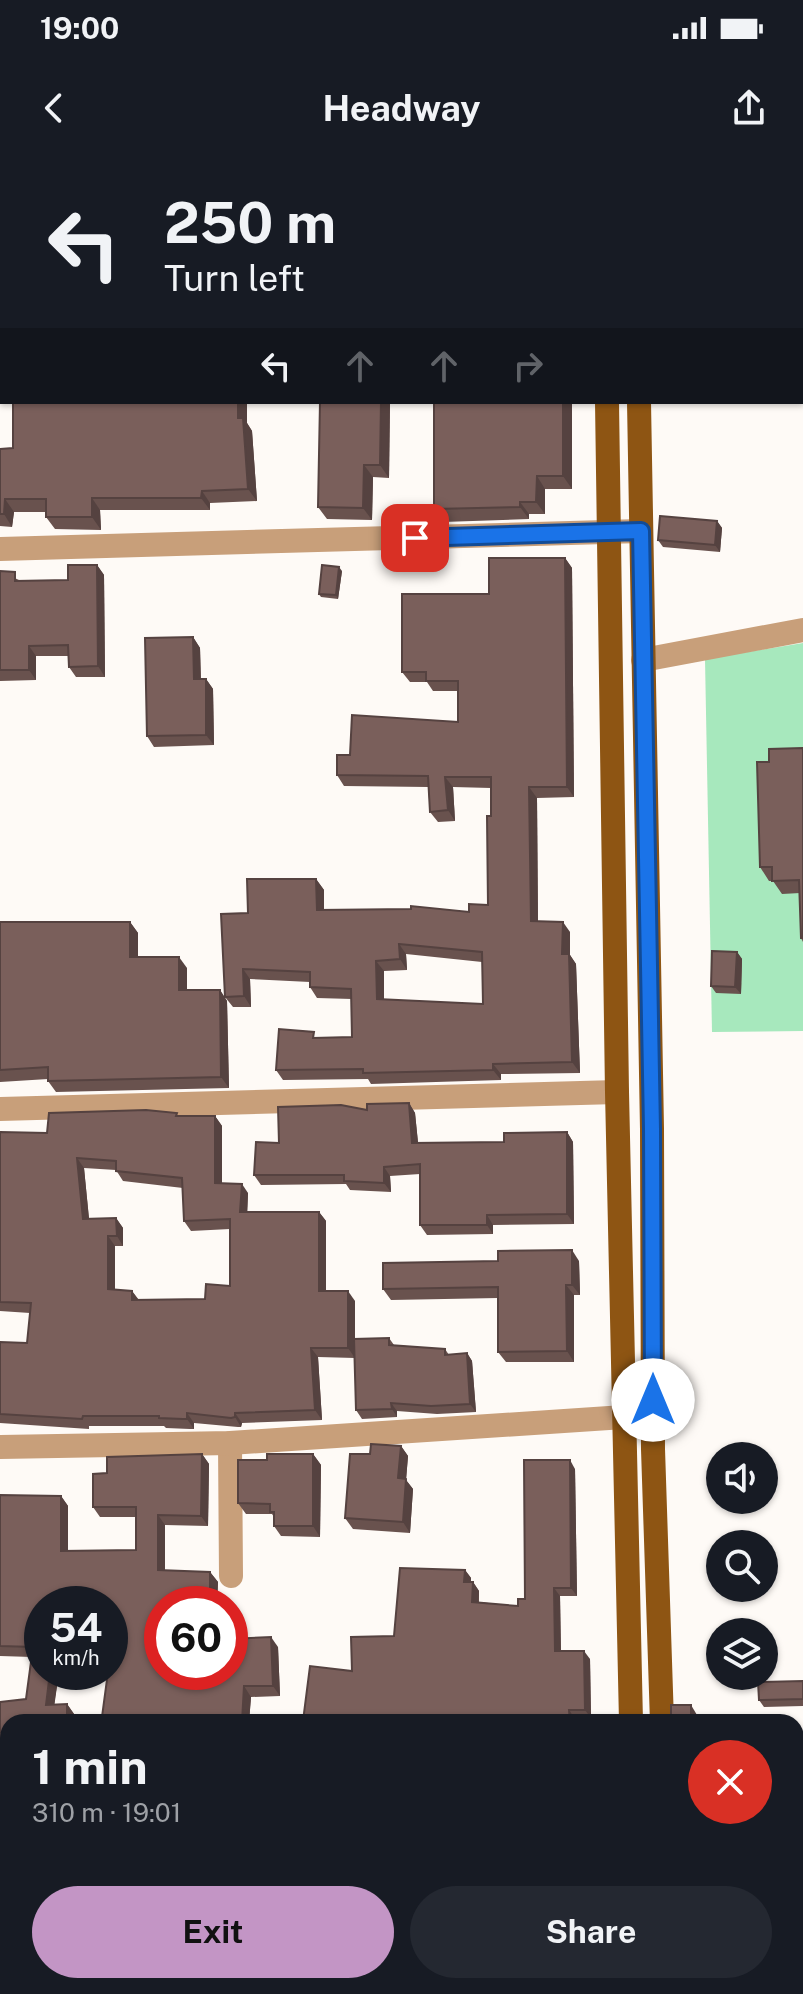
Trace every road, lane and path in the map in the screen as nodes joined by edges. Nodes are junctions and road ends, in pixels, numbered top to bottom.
1 (607, 404) edge
2 (639, 404) edge
3 (641, 531) junction
4 (607, 532) junction
5 (0, 549) edge
6 (803, 630) edge
7 (643, 660) junction
8 (617, 1092) junction
9 (0, 1109) edge
10 (624, 1417) junction
11 (230, 1443) junction
12 (0, 1447) edge
13 (231, 1576) dead end
14 (631, 1714) edge
15 (662, 1714) edge

1 - 4 main road
2 - 3 main road
3 - 4 street
3 - 7 main road
4 - 5 street
4 - 8 main road
6 - 7 street
7 - 15 main road
8 - 9 street
8 - 10 main road
10 - 11 street
10 - 14 main road
11 - 12 street
11 - 13 street

